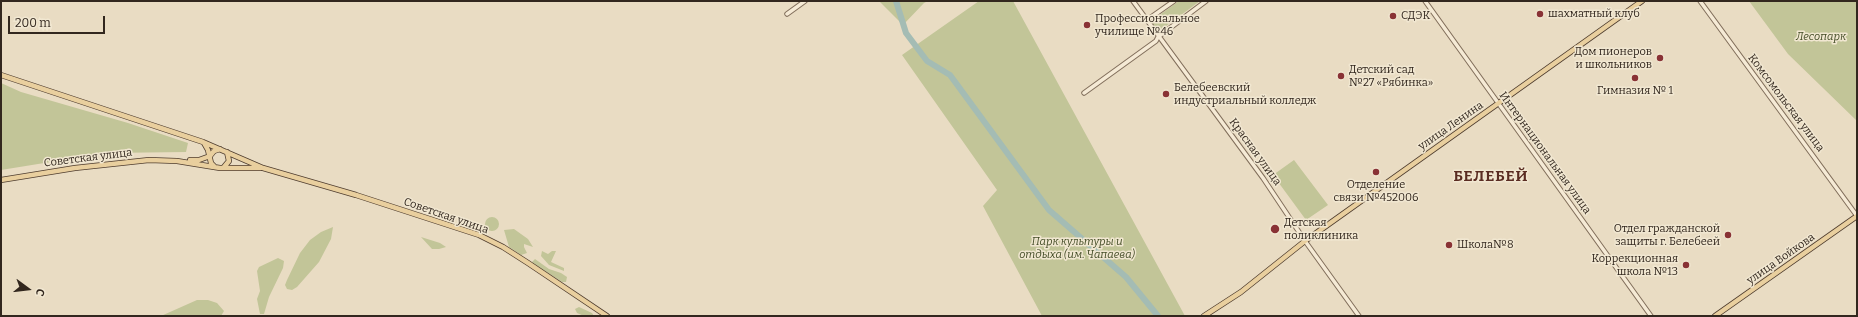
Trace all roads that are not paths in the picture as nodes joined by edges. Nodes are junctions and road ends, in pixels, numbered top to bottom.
1 (805, 1) edge
2 (1133, 1) edge
3 (1174, 1) edge
4 (1206, 1) edge
5 (1425, 1) edge
6 (1642, 1) edge
7 (1700, 1) edge
8 (787, 14) dead end
9 (1147, 20) junction
10 (1158, 37) junction
11 (1, 75) edge
12 (1084, 93) dead end
13 (1498, 104) junction
14 (203, 142) junction
15 (220, 149) junction
16 (227, 152) junction
17 (210, 156) junction
18 (177, 161) junction
19 (224, 167) junction
20 (216, 168) junction
21 (263, 168) junction
22 (1, 180) edge
23 (1857, 216) edge
24 (1305, 241) junction
25 (607, 316) edge
26 (1204, 316) edge
27 (1359, 316) edge
28 (1651, 316) edge
29 (1715, 316) edge

1 - 8 street
2 - 9 street, Красная улица
3 - 9 street
4 - 10 street
5 - 13 street, Интернациональная улица
6 - 13 main road, улица Ленина
7 - 23 street, Комсомольская улица
9 - 10 street, Красная улица
10 - 12 street
10 - 24 street, Красная улица
11 - 14 main road
13 - 24 main road, улица Ленина
13 - 28 street, Интернациональная улица
14 - 15 main road
14 - 17 main road
15 - 16 main road, Советская улица
15 - 17 main road, Советская улица
16 - 19 main road
16 - 21 main road, Советская улица
17 - 18 main road, Советская улица
17 - 20 main road
18 - 20 main road, Советская улица
18 - 22 main road, Советская улица
19 - 20 main road, Советская улица
19 - 21 main road, Советская улица
21 - 25 main road, Советская улица
23 - 29 main road, улица Войкова
24 - 26 main road, улица Ленина
24 - 27 street, Красная улица

